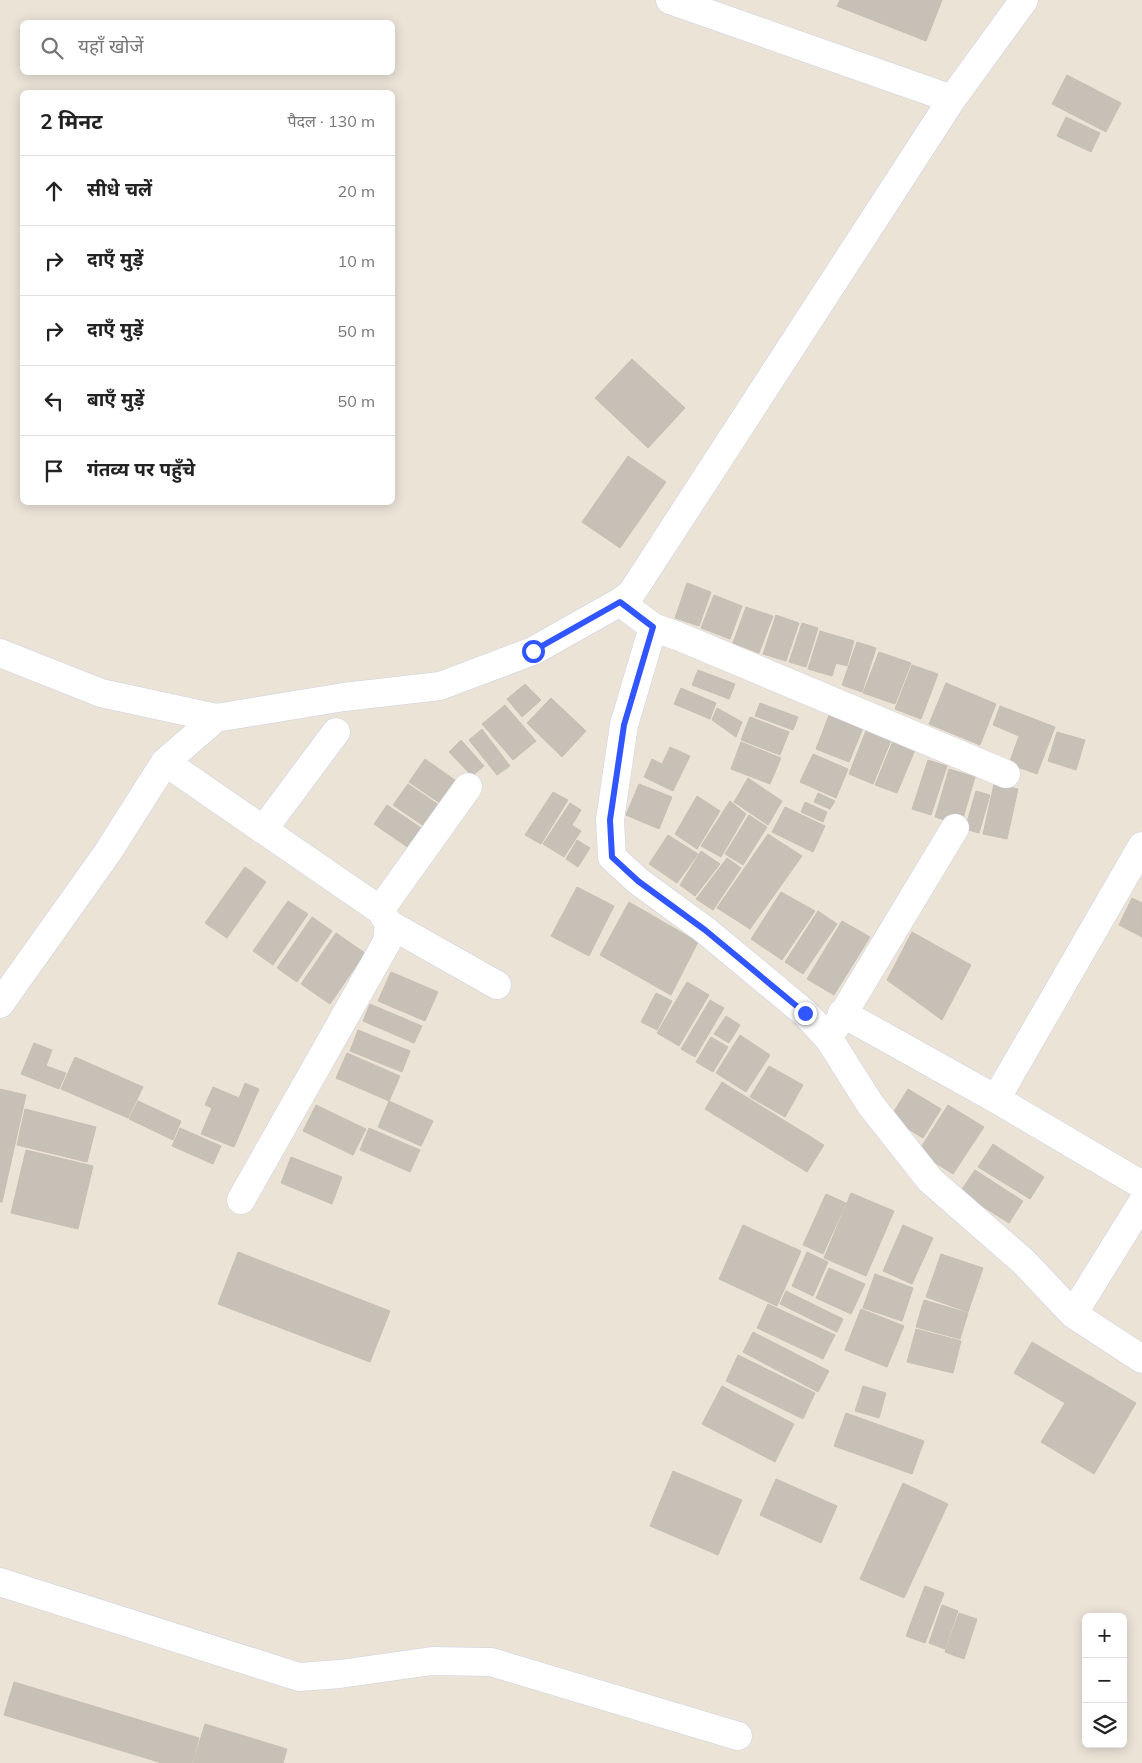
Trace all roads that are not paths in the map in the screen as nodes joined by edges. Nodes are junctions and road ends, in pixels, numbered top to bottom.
1 (670, 0) edge
2 (1024, 0) edge
3 (952, 99) junction
4 (620, 602) junction
5 (653, 627) junction
6 (0, 653) edge
7 (216, 718) junction
8 (336, 732) dead end
9 (165, 762) junction
10 (1006, 774) dead end
11 (468, 788) dead end
12 (955, 828) dead end
13 (263, 830) junction
14 (1142, 846) edge
15 (385, 917) junction
16 (497, 985) dead end
17 (0, 1004) edge
18 (842, 1013) junction
19 (829, 1039) junction
20 (996, 1099) junction
21 (1142, 1185) edge
22 (241, 1200) dead end
23 (1142, 1203) edge
24 (1073, 1314) junction
25 (1142, 1359) edge
26 (0, 1582) edge
27 (738, 1736) dead end

1 - 3 street
2 - 3 street
3 - 4 street
4 - 5 street
4 - 7 street
5 - 10 street
5 - 19 street
6 - 7 street
7 - 9 street
8 - 13 street
9 - 13 street
9 - 17 street
11 - 15 street
12 - 18 street
13 - 15 street
14 - 20 street
15 - 16 street
15 - 22 street
18 - 19 street
18 - 20 street
19 - 24 street
20 - 21 street
23 - 24 street
24 - 25 street
26 - 27 street

